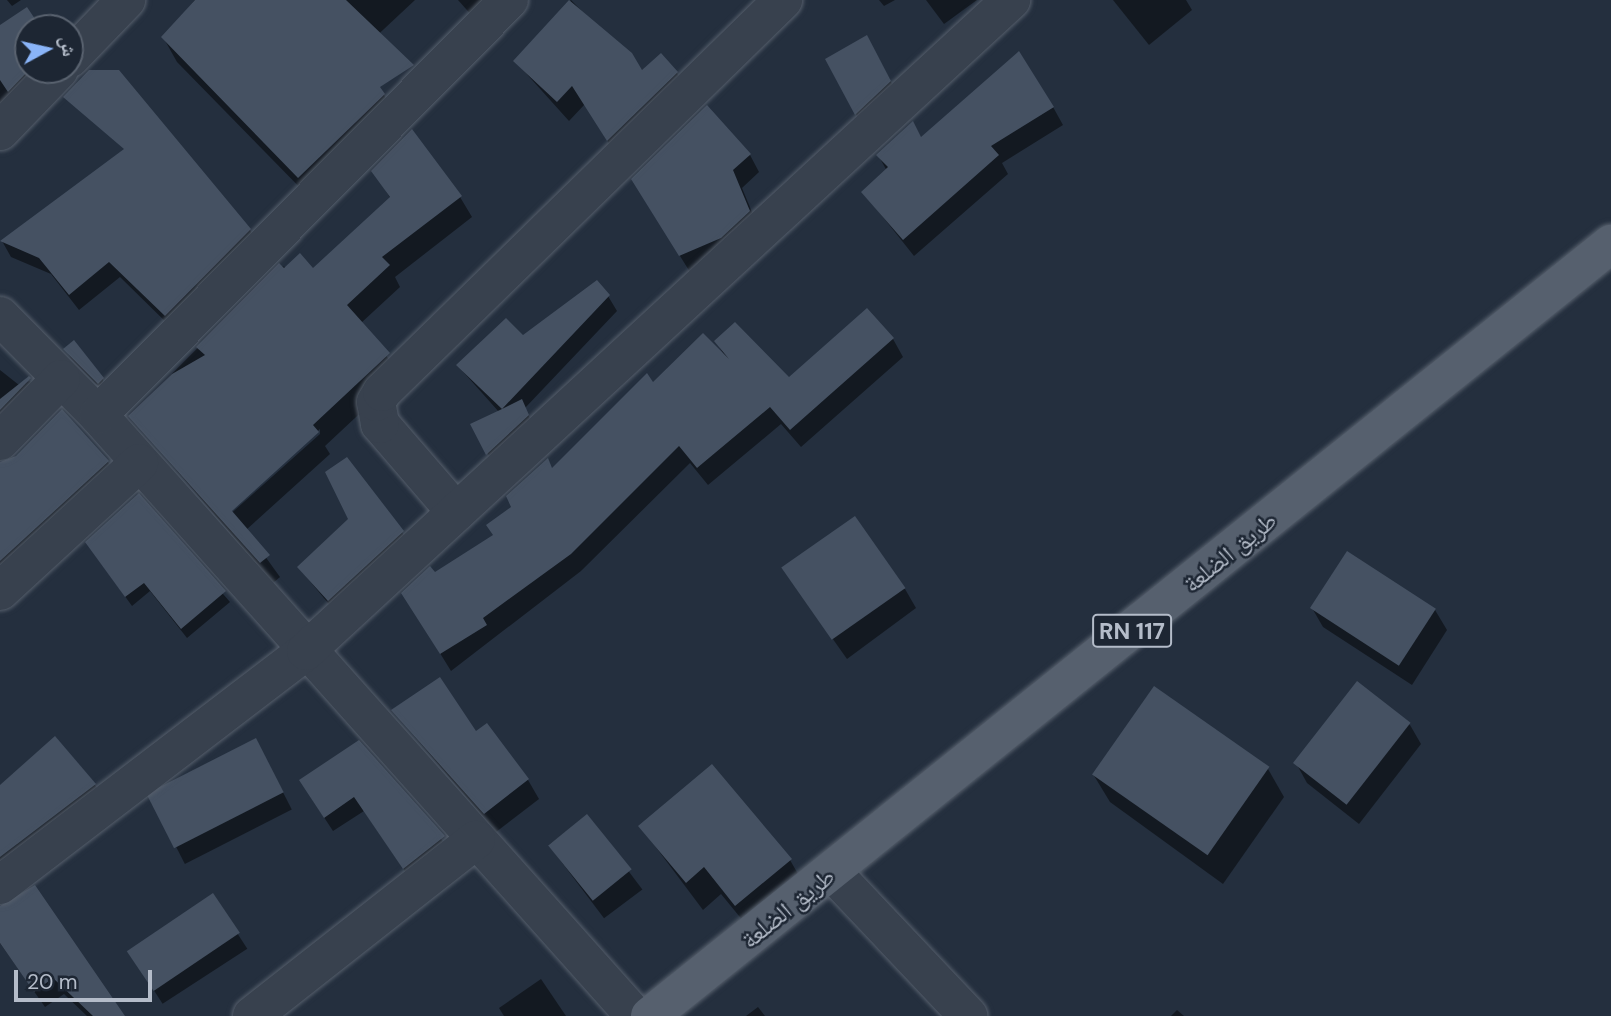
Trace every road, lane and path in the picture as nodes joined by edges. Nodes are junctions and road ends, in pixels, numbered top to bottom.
1 (126, 0) edge
2 (509, 0) edge
3 (783, 0) edge
4 (1012, 0) edge
5 (84, 44) edge
6 (45, 84) edge
7 (0, 131) edge
8 (1611, 244) edge
9 (0, 316) edge
10 (61, 379) junction
11 (98, 415) junction
12 (0, 441) edge
13 (139, 463) junction
14 (456, 512) junction
15 (0, 592) edge
16 (306, 651) junction
17 (476, 840) junction
18 (833, 873) junction
19 (0, 885) edge
20 (252, 1016) edge
21 (635, 1016) edge
22 (650, 1016) edge
23 (968, 1016) edge

1 - 5 street
2 - 11 street
3 - 14 street
4 - 14 street
6 - 7 street
8 - 18 main road, طريق الضلعة / RN 117
9 - 10 street
10 - 11 street
10 - 12 street
11 - 13 street
13 - 15 street
13 - 16 street
14 - 16 street
16 - 17 street
16 - 19 street
17 - 20 street
17 - 21 street
18 - 22 main road, طريق الضلعة / RN 117
18 - 23 street

